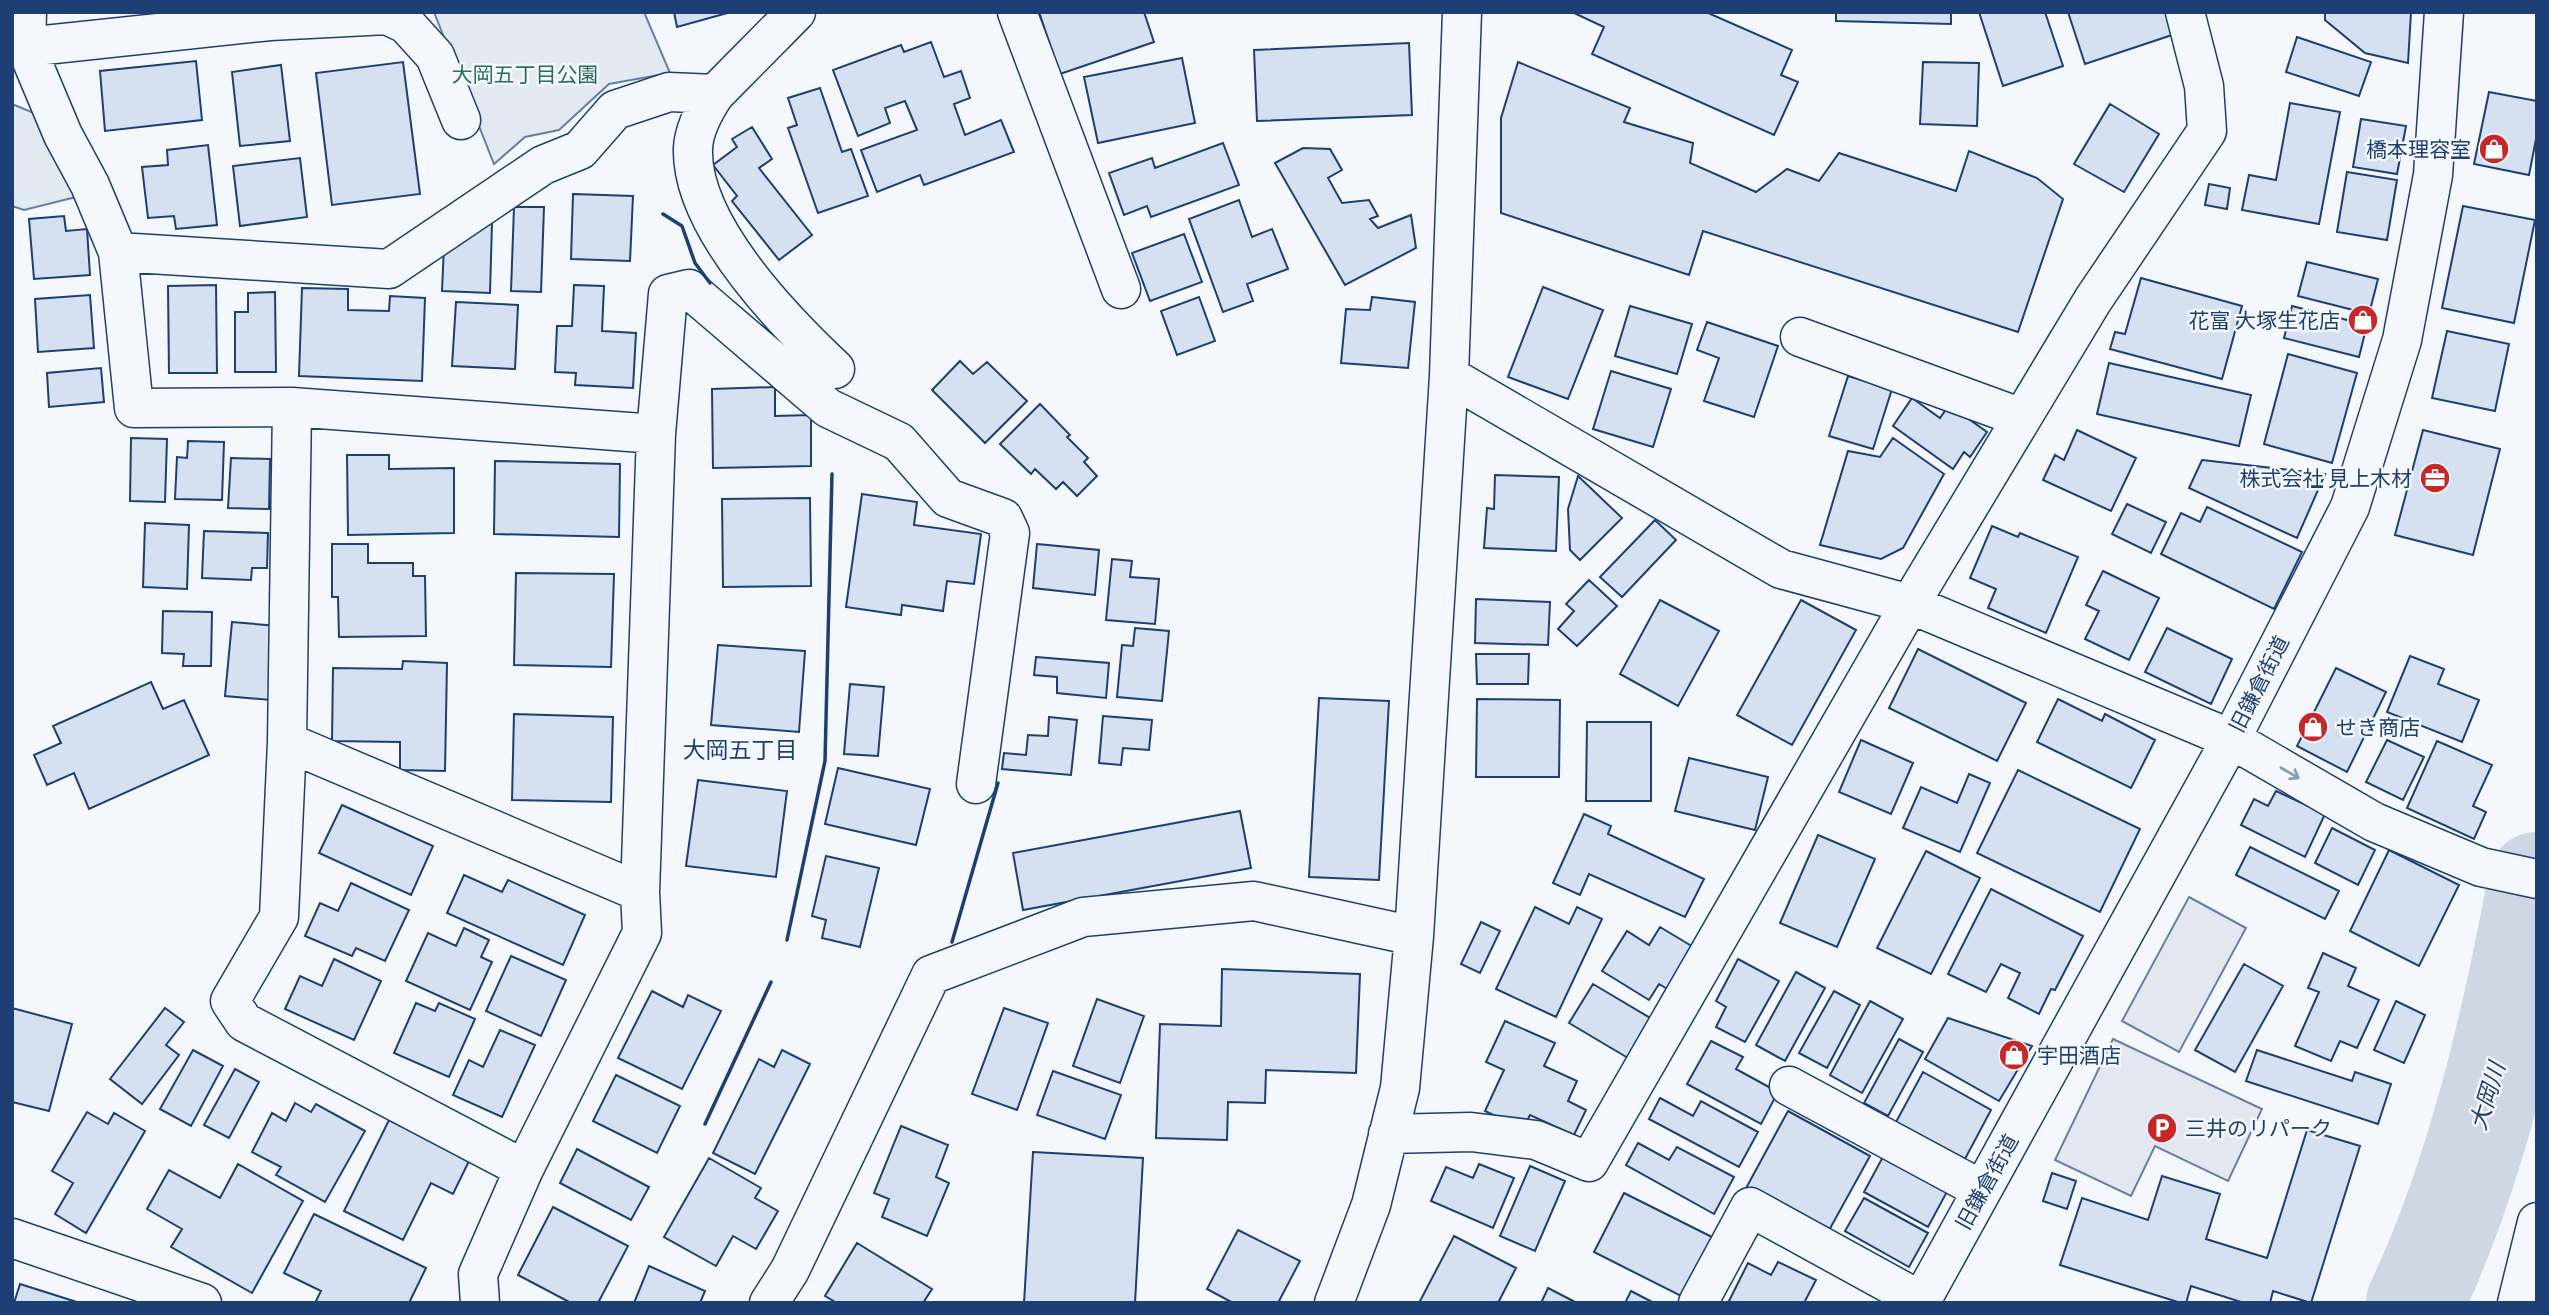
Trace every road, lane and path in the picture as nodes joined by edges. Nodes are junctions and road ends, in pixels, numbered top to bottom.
1 (796, 12) edge
2 (1017, 12) edge
3 (1462, 12) edge
4 (2185, 12) edge
5 (2444, 12) edge
6 (26, 29) edge
7 (715, 94) junction
8 (461, 120) dead end
9 (118, 252) junction
10 (1121, 289) dead end
11 (1800, 337) dead end
12 (835, 369) dead end
13 (1449, 376) junction
14 (292, 407) junction
15 (2022, 418) junction
16 (656, 433) junction
17 (1910, 604) junction
18 (2231, 739) junction
19 (287, 743) junction
20 (976, 784) dead end
21 (2537, 879) edge
22 (640, 892) junction
23 (1414, 936) junction
24 (1789, 1086) dead end
25 (1388, 1134) junction
26 (524, 1169) junction
27 (1982, 1190) junction
28 (2537, 1222) edge
29 (12, 1238) edge
30 (1921, 1302) edge
31 (202, 1303) edge
32 (480, 1303) edge
33 (769, 1303) edge
34 (1334, 1303) edge
35 (1698, 1303) edge
36 (2517, 1303) edge

1 - 7 street
2 - 10 street
3 - 13 street
4 - 15 street
5 - 18 street, 旧鎌倉街道
6 - 8 street
6 - 9 street
7 - 9 street
7 - 12 street
9 - 14 street
11 - 15 street
13 - 17 street
13 - 23 street
14 - 16 street
14 - 19 street
15 - 17 street
16 - 20 street
16 - 22 street
17 - 18 street
17 - 25 street
18 -> 21 street
18 - 27 street, 旧鎌倉街道
19 - 22 street
19 - 26 street
22 - 26 street
23 - 25 street
23 - 33 street
24 - 27 street
25 - 34 street
26 - 32 street
27 - 30 street, 旧鎌倉街道
28 - 36 street
29 - 31 street
30 - 35 street

